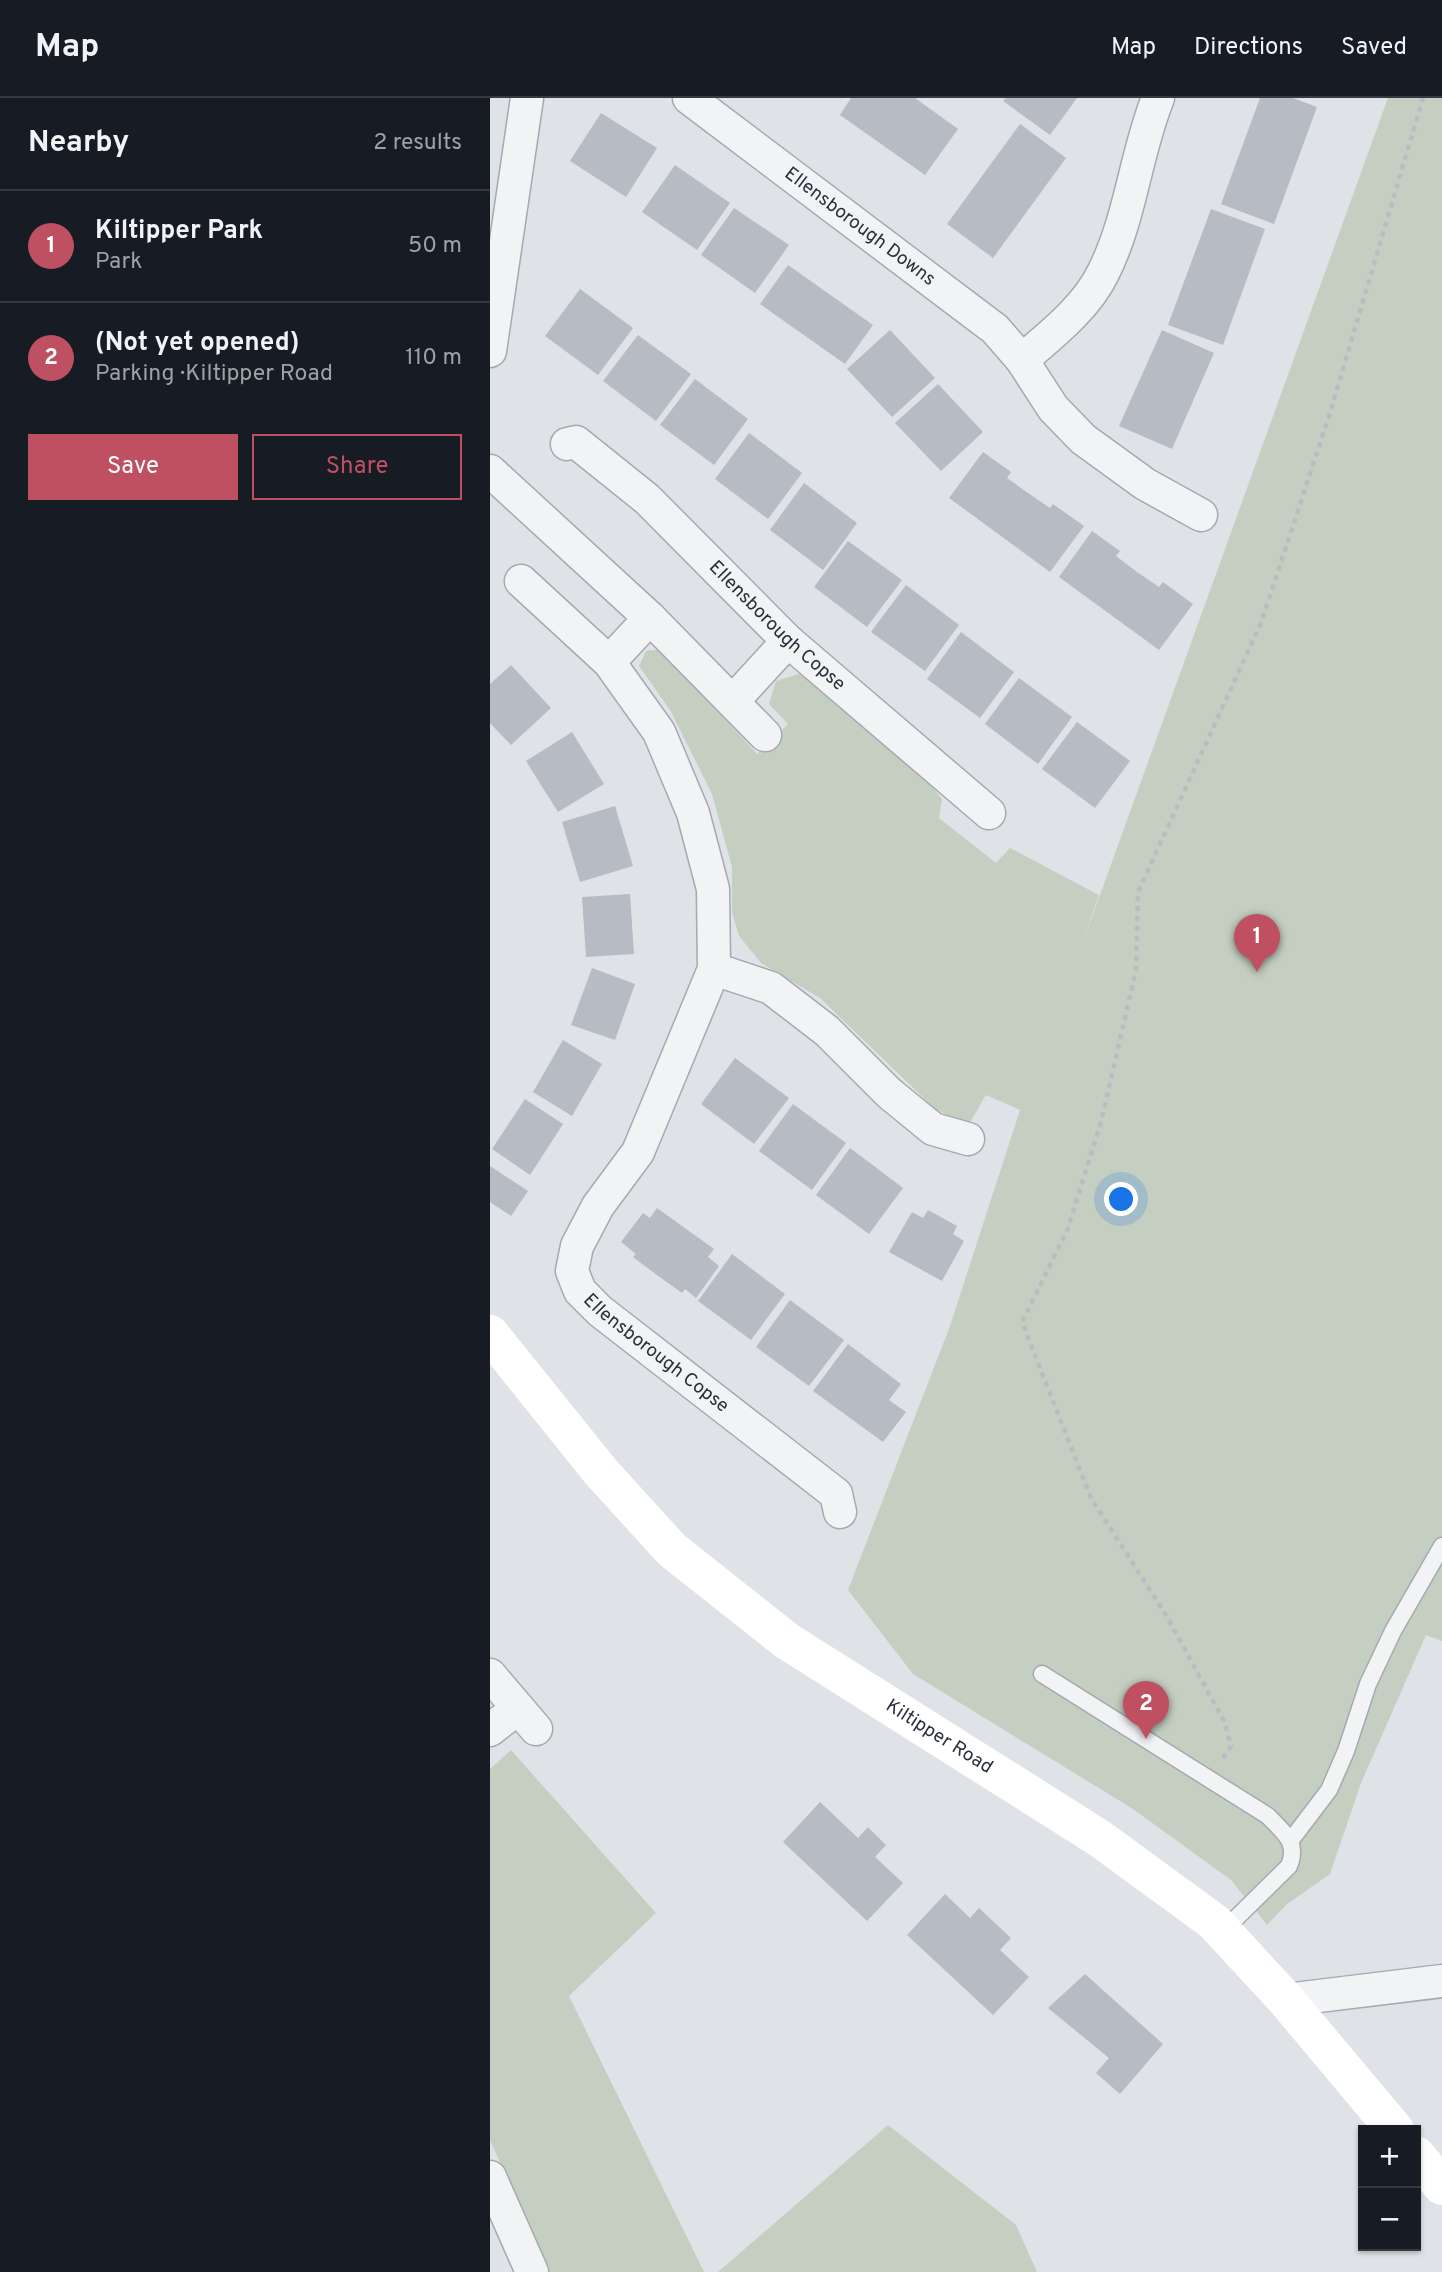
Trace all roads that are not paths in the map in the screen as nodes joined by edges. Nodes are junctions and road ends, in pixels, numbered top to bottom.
1 (527, 98) edge
2 (689, 98) edge
3 (1158, 98) edge
4 (490, 351) edge
5 (1022, 360) junction
6 (567, 444) dead end
7 (490, 471) edge
8 (1201, 515) dead end
9 (522, 581) dead end
10 (650, 618) junction
11 (788, 641) junction
12 (609, 662) junction
13 (733, 701) junction
14 (765, 735) dead end
15 (989, 813) dead end
16 (714, 968) junction
17 (968, 1139) dead end
18 (490, 1334) edge
19 (840, 1513) dead end
20 (1442, 1546) edge
21 (1042, 1674) dead end
22 (490, 1675) edge
23 (490, 1730) edge
24 (1291, 1840) junction
25 (1222, 1932) junction
26 (1442, 1981) edge
27 (1286, 2000) junction
28 (1391, 2125) edge
29 (1421, 2161) edge
30 (490, 2176) edge
31 (1442, 2186) edge
32 (533, 2272) edge

1 - 4 street
2 - 5 street, Ellensborough Downs
3 - 5 street
5 - 8 street, Ellensborough Downs
6 - 11 street, Ellensborough Copse
7 - 10 street
9 - 12 street, Ellensborough Copse
10 - 12 street
10 - 13 street
11 - 13 street
11 - 15 street, Ellensborough Copse
12 - 16 street, Ellensborough Copse
13 - 14 street
16 - 17 street
16 - 19 street, Ellensborough Copse
18 - 25 street, Kiltipper Road
20 - 24 lane
21 - 24 lane
22 - 23 street
24 - 25 lane
25 - 27 street, Kiltipper Road
26 - 27 street
27 - 28 street, Kiltipper Road
29 - 31 street
30 - 32 street

